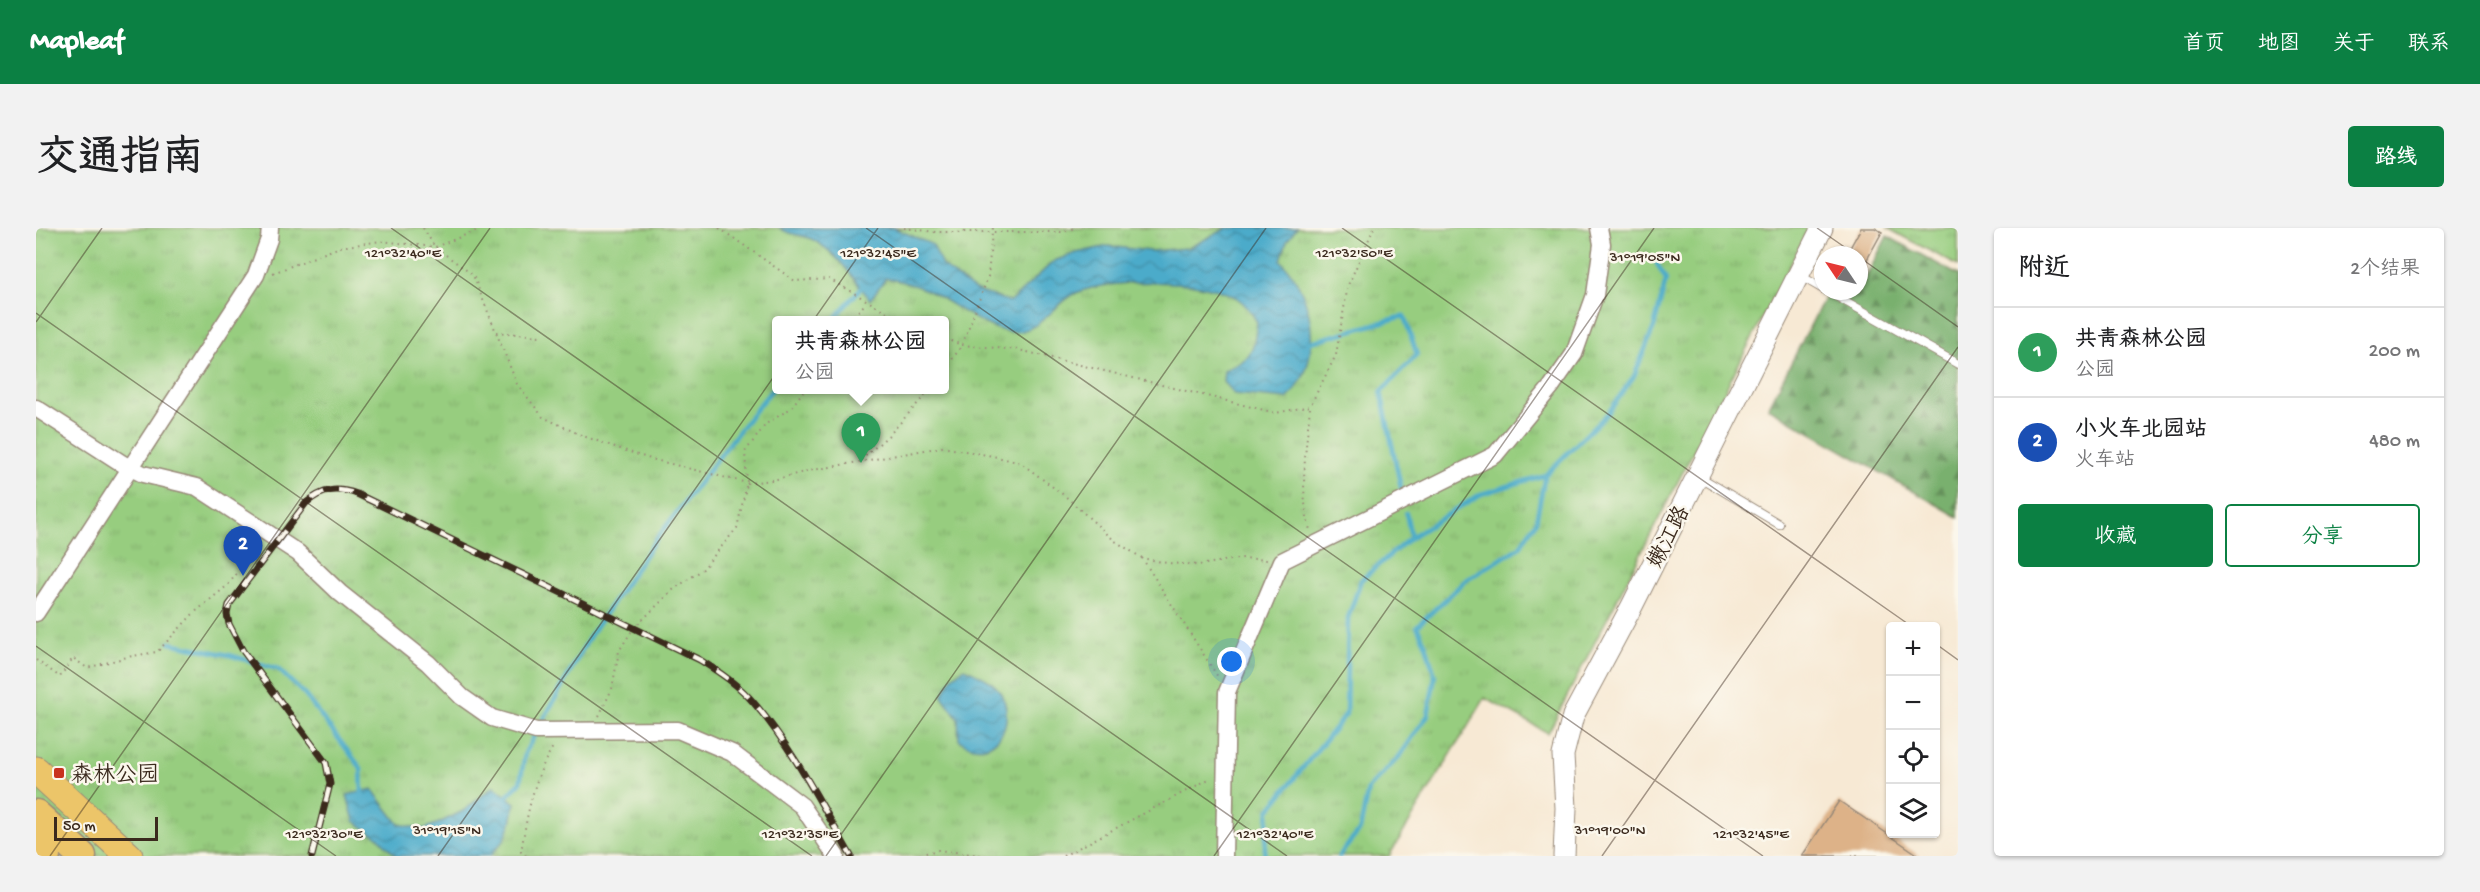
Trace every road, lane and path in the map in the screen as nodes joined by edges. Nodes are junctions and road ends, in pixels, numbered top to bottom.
1 (270, 228) edge
2 (423, 228) edge
3 (483, 228) edge
4 (718, 228) edge
5 (903, 228) edge
6 (934, 228) edge
7 (1074, 228) edge
8 (1374, 228) edge
9 (1599, 228) edge
10 (1822, 228) edge
11 (992, 230) edge
12 (936, 232) junction
13 (435, 247) junction
14 (1799, 275) junction
15 (251, 282) junction
16 (1814, 284) edge
17 (1843, 300) edge
18 (867, 302) junction
19 (854, 316) edge
20 (892, 316) edge
21 (496, 332) junction
22 (540, 336) dead end
23 (949, 340) edge
24 (962, 345) junction
25 (949, 364) edge
26 (1958, 364) edge
27 (801, 394) edge
28 (926, 394) edge
29 (1310, 406) junction
30 (36, 408) edge
31 (859, 462) junction
32 (132, 468) junction
33 (1697, 476) junction
34 (747, 483) junction
35 (1779, 524) dead end
36 (271, 536) junction
37 (1314, 544) junction
38 (1142, 558) junction
39 (1282, 561) junction
40 (36, 613) edge
41 (36, 660) edge
42 (1227, 692) junction
43 (593, 729) junction
44 (565, 730) junction
45 (36, 770) edge
46 (1226, 770) junction
47 (36, 814) edge
48 (36, 847) edge
49 (46, 856) edge
50 (82, 856) edge
51 (129, 856) edge
52 (526, 856) edge
53 (836, 856) edge
54 (914, 856) edge
55 (987, 856) edge
56 (1063, 856) edge
57 (1224, 856) edge
58 (1564, 856) edge

1 - 15 street
2 - 13 path
3 - 13 path
4 - 18 path
5 - 12 path
6 - 12 path
7 - 11 path
8 - 29 path
9 - 37 street
10 - 14 street, 嫩江路
11 - 12 path
11 - 24 path
13 - 15 path
13 - 21 path
14 - 16 lane
14 - 33 street, 嫩江路
15 - 32 street
17 - 26 lane
18 - 19 path
18 - 20 path
21 - 22 path
21 - 34 path
23 - 24 path
24 - 25 path
24 - 29 path
27 - 34 path
28 - 31 path
29 - 37 path
30 - 32 street
31 - 34 path
31 - 38 path
32 - 36 street
32 - 40 street
33 - 35 lane
33 - 58 street, 嫩江路
34 - 43 path
36 - 41 path
36 - 44 street
37 - 39 street
38 - 39 path
38 - 42 path
39 - 42 street
42 - 46 street
43 - 44 street
43 - 53 street
44 - 52 path
45 - 51 main road
46 - 56 path
46 - 57 street
47 - 50 highway
48 - 49 highway
54 - 55 path

